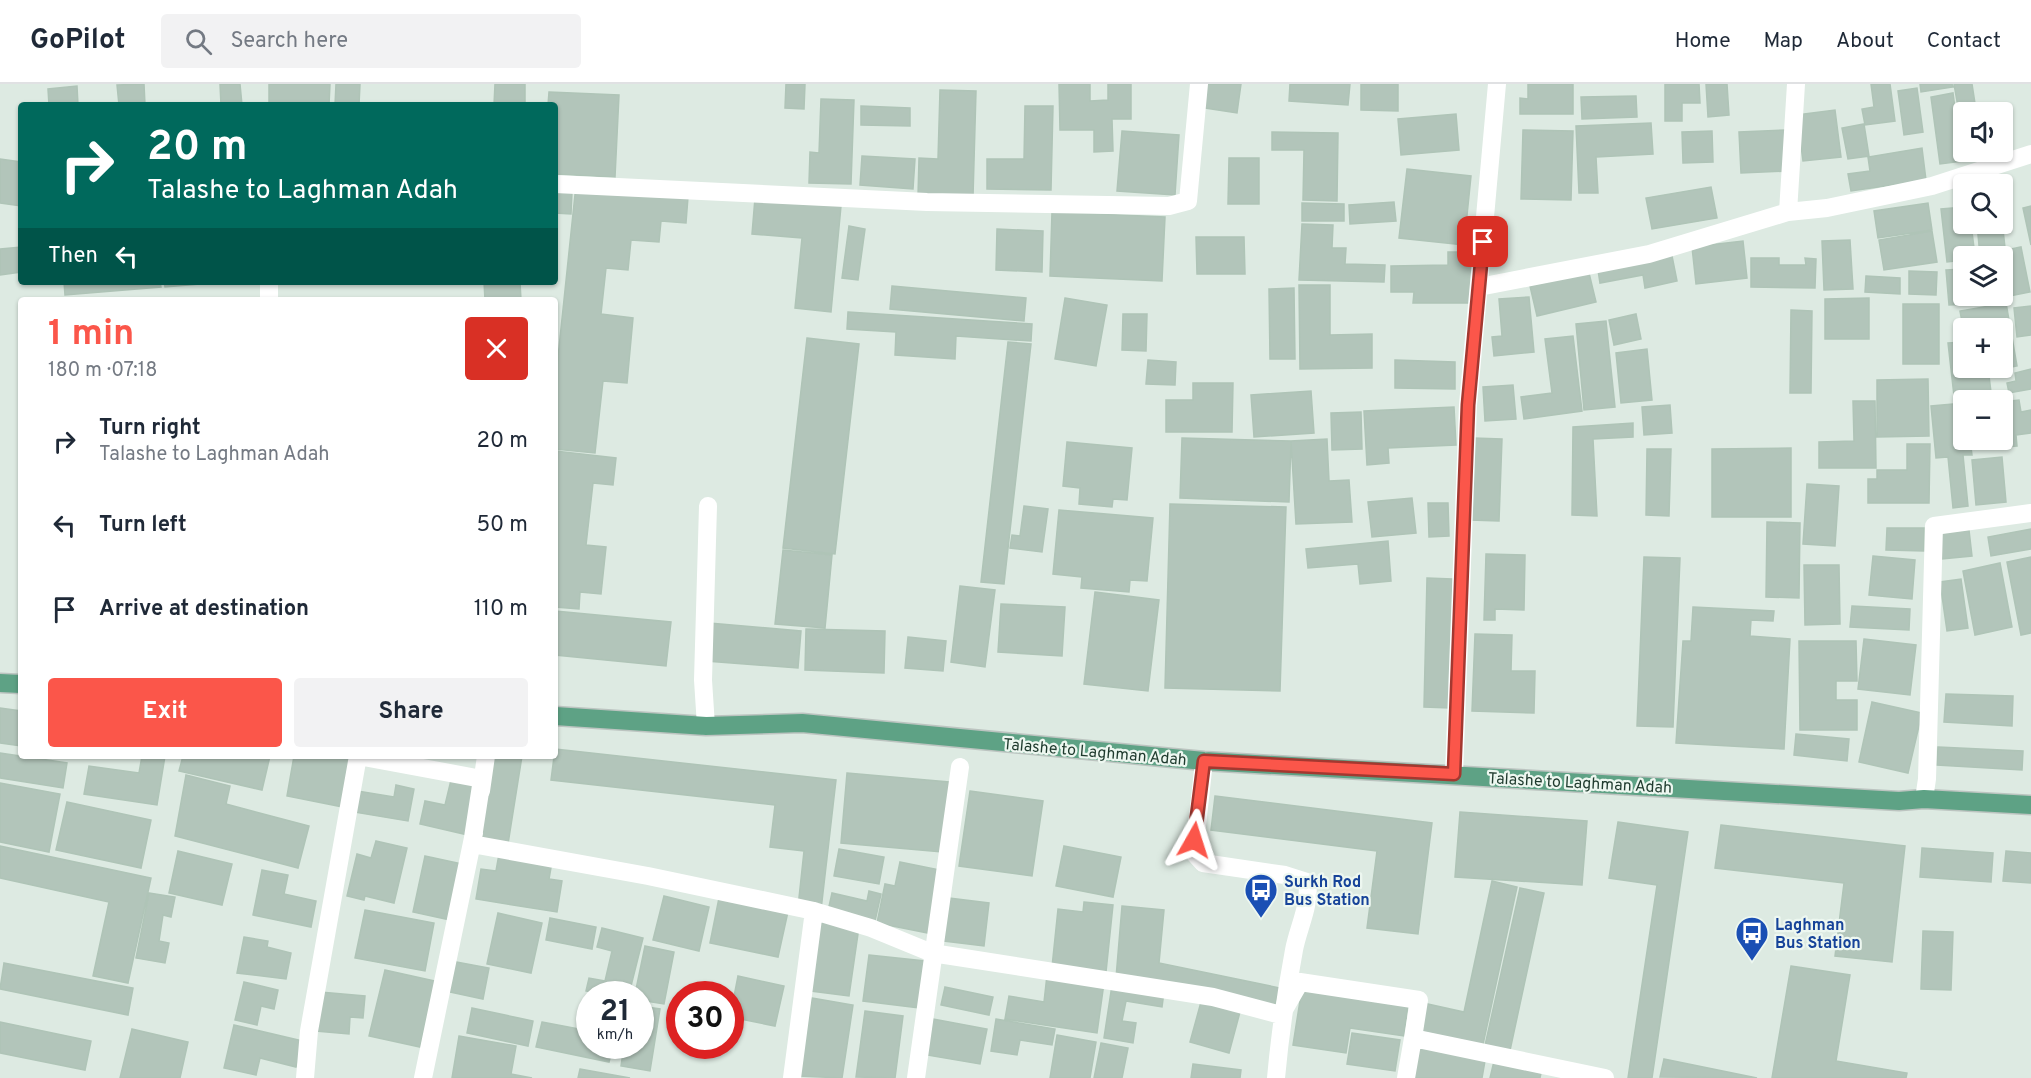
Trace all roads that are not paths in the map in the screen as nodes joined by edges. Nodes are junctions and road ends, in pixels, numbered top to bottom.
1 (1199, 84) edge
2 (1497, 84) edge
3 (1796, 84) edge
4 (2031, 154) edge
5 (558, 184) edge
6 (1788, 212) junction
7 (1479, 287) junction
8 (708, 506) dead end
9 (2031, 513) edge
10 (0, 683) edge
11 (18, 684) edge
12 (558, 716) edge
13 (706, 726) junction
14 (357, 759) edge
15 (374, 759) edge
16 (486, 759) edge
17 (1204, 761) junction
18 (960, 767) dead end
19 (1454, 774) junction
20 (1924, 799) junction
21 (2031, 805) edge
22 (472, 844) junction
23 (814, 911) junction
24 (932, 953) junction
25 (1281, 1015) junction
26 (1413, 1038) junction
27 (305, 1078) edge
28 (423, 1078) edge
29 (792, 1078) edge
30 (916, 1078) edge
31 (1276, 1078) edge
32 (1406, 1078) edge
33 (1605, 1078) edge

1 - 5 street
2 - 7 street
3 - 6 street
4 - 6 street
6 - 7 street
7 - 19 street
8 - 13 street
9 - 20 street
10 - 11 main road
12 - 13 main road, Talashe to Laghman Adah
13 - 17 main road, Talashe to Laghman Adah
14 - 27 street
15 - 22 street
16 - 22 street
17 - 19 main road, Talashe to Laghman Adah
17 - 25 street
18 - 24 street
19 - 20 main road, Talashe to Laghman Adah
20 - 21 main road, Talashe to Laghman Adah
22 - 23 street
22 - 28 street
23 - 24 street
23 - 29 street
24 - 25 street
24 - 30 street
25 - 26 street
25 - 31 street
26 - 32 street
26 - 33 street

